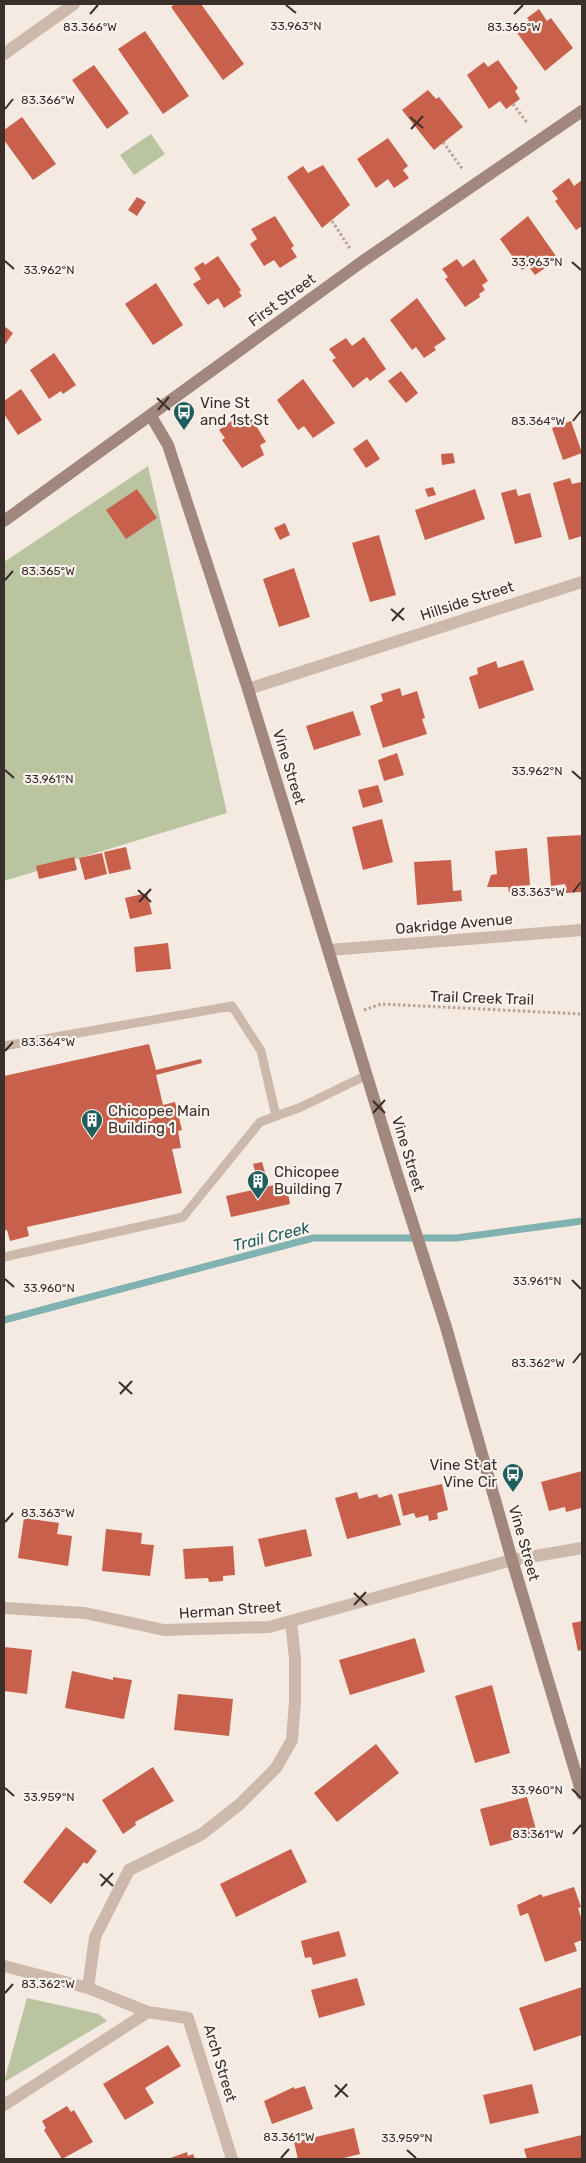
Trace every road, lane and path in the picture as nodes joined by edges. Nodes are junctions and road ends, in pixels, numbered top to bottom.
1 (74, 4) edge
2 (4, 54) edge
3 (514, 104) dead end
4 (582, 111) edge
5 (528, 124) dead end
6 (443, 142) dead end
7 (463, 170) dead end
8 (332, 221) dead end
9 (352, 251) dead end
10 (151, 416) junction
11 (4, 521) edge
12 (582, 582) edge
13 (248, 688) junction
14 (582, 930) edge
15 (329, 950) junction
16 (380, 1004) dead end
17 (582, 1014) edge
18 (4, 1046) edge
19 (367, 1075) junction
20 (276, 1116) junction
21 (4, 1258) edge
22 (582, 1548) edge
23 (512, 1560) junction
24 (4, 1608) edge
25 (291, 1622) junction
26 (582, 1794) edge
27 (4, 1966) edge
28 (88, 1988) junction
29 (148, 2012) junction
30 (4, 2104) edge
31 (232, 2159) edge

1 - 2 street
3 - 5 path
4 - 10 street, First Street
6 - 7 path
8 - 9 path
10 - 11 street, First Street
10 - 13 street, Vine Street
12 - 13 street, Hillside Street
13 - 15 street, Vine Street
14 - 15 street, Oakridge Avenue
15 - 19 street, Vine Street
16 - 17 path, Trail Creek Trail
18 - 20 lane
19 - 20 lane
19 - 23 street, Vine Street
20 - 21 lane
22 - 23 street, Herman Street
23 - 25 street, Herman Street
23 - 26 street, Vine Street
24 - 25 street, Herman Street
25 - 28 street
27 - 28 street, Arch Street
28 - 29 street, Arch Street
29 - 30 street
29 - 31 street, Arch Street

